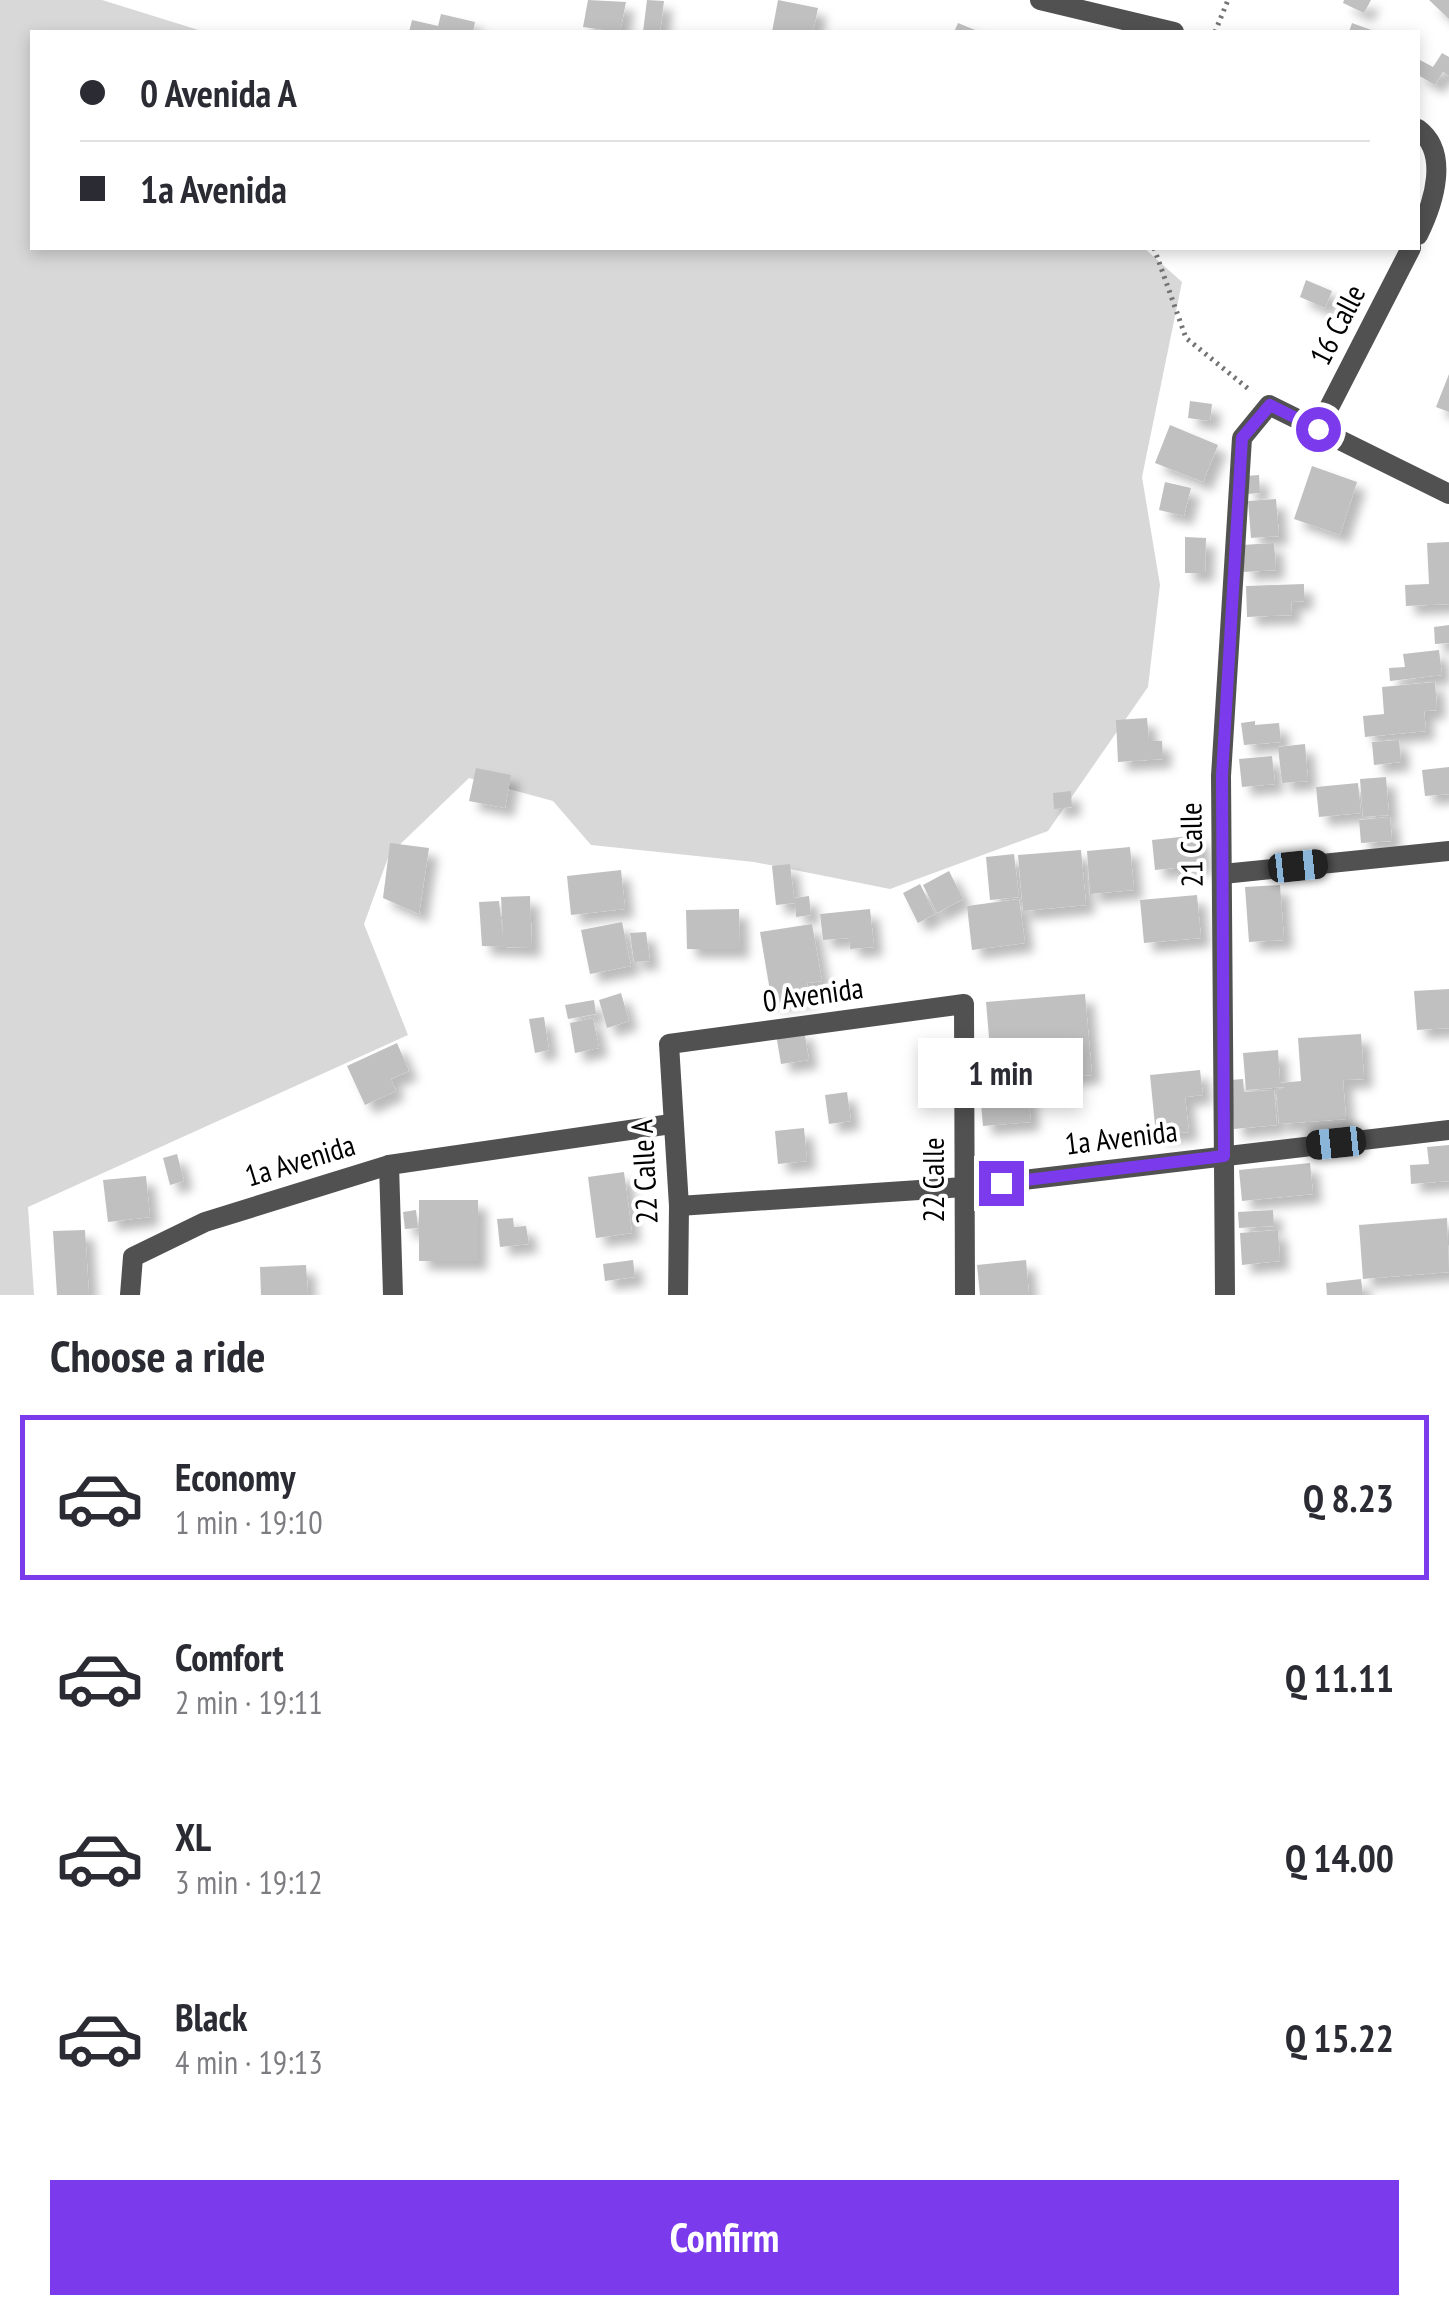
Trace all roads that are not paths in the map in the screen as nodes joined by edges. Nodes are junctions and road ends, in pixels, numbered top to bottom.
1 (1040, 0) edge
2 (1166, 30) edge
3 (1420, 129) edge
4 (1420, 231) edge
5 (1410, 250) edge
6 (1318, 429) junction
7 (1449, 494) edge
8 (1449, 851) edge
9 (1223, 874) junction
10 (964, 1004) joint
11 (669, 1044) joint
12 (671, 1124) junction
13 (1449, 1130) edge
14 (1224, 1156) junction
15 (388, 1165) junction
16 (964, 1187) junction
17 (679, 1206) junction
18 (130, 1295) edge
19 (392, 1295) edge
20 (678, 1295) edge
21 (965, 1295) edge
22 (1225, 1295) edge

1 - 2 street
3 - 4 street
5 - 6 street, 16 Calle
6 - 7 street
6 - 9 street, 21 Calle
8 - 9 street
9 - 14 street, 21 Calle
10 - 11 street, 0 Avenida
10 - 16 street, 22 Calle
11 - 12 street, 22 Calle A
12 - 15 street, 1a Avenida
12 - 17 street, 22 Calle A
13 - 14 street, 1a Avenida
14 - 16 street, 1a Avenida
14 - 22 street, 21 Calle
15 - 18 street, 1a Avenida
15 - 19 street
16 - 17 street, 1a Avenida
16 - 21 street, 22 Calle
17 - 20 street, 22 Calle A

